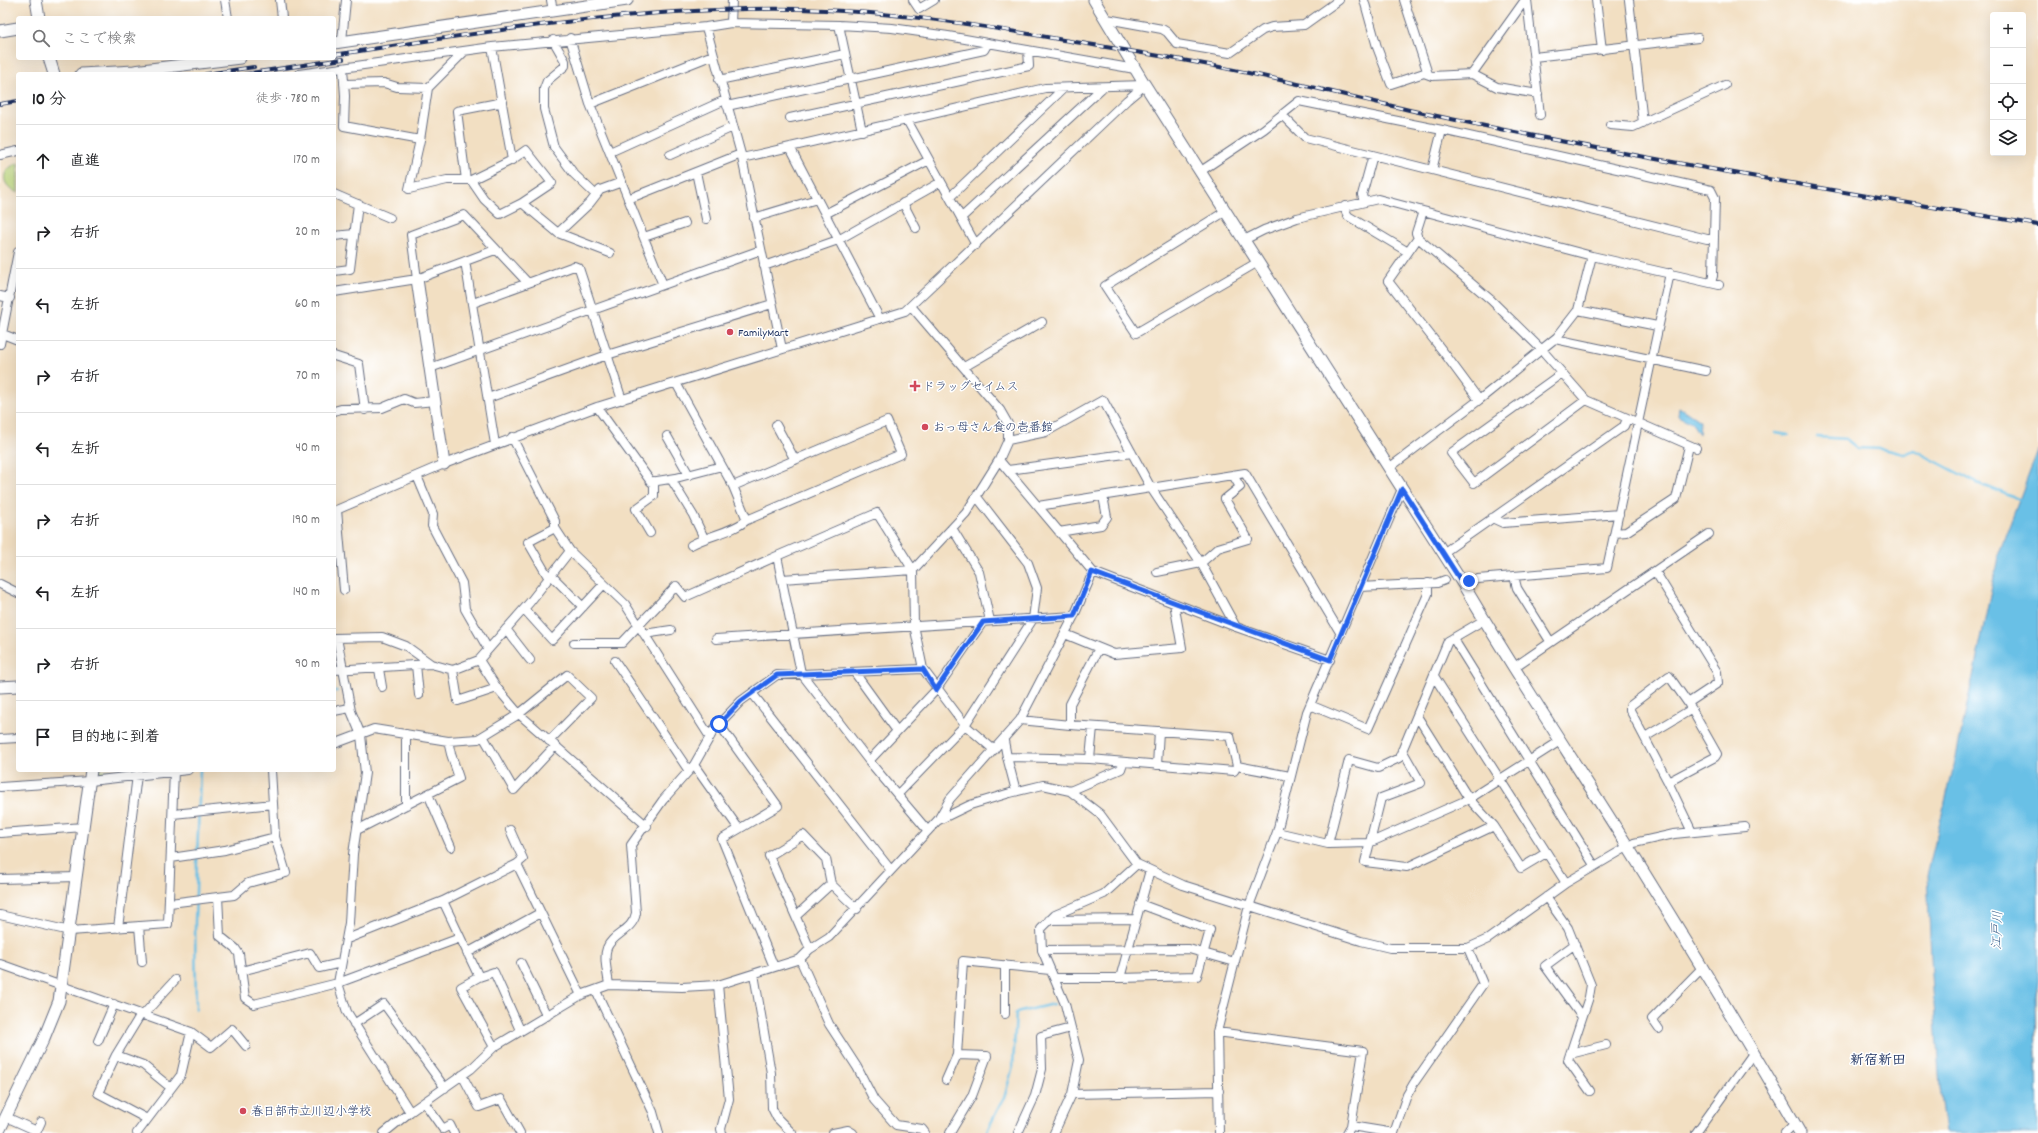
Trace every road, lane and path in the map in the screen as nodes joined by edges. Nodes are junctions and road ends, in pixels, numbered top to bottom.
1 (36, 0) edge
2 (226, 0) edge
3 (280, 0) edge
4 (346, 0) edge
5 (551, 0) edge
6 (628, 0) edge
7 (732, 0) edge
8 (914, 0) edge
9 (934, 0) edge
10 (1094, 0) edge
11 (1339, 0) edge
12 (1364, 0) edge
13 (1404, 0) edge
14 (1526, 0) edge
15 (1596, 0) edge
16 (1629, 0) edge
17 (553, 12) junction
18 (39, 16) edge
19 (228, 16) edge
20 (282, 16) edge
21 (1107, 20) junction
22 (731, 23) junction
23 (839, 25) junction
24 (706, 27) junction
25 (16, 28) edge
26 (0, 31) edge
27 (570, 38) junction
28 (1698, 38) dead end
29 (553, 40) junction
30 (338, 42) edge
31 (988, 43) junction
32 (1634, 45) junction
33 (492, 47) junction
34 (1028, 50) junction
35 (1602, 50) junction
36 (464, 51) junction
37 (845, 54) junction
38 (713, 55) junction
39 (1534, 56) junction
40 (50, 60) edge
41 (220, 60) edge
42 (343, 68) junction
43 (1135, 69) junction
44 (53, 72) edge
45 (116, 72) edge
46 (314, 72) edge
47 (1428, 74) junction
48 (1472, 74) junction
49 (850, 78) junction
50 (719, 80) junction
51 (344, 84) junction
52 (1145, 85) junction
53 (1725, 85) dead end
54 (1103, 86) junction
55 (428, 88) junction
56 (1064, 88) junction
57 (1538, 94) junction
58 (503, 102) junction
59 (856, 102) junction
60 (726, 103) junction
61 (590, 104) junction
62 (1540, 114) dead end
63 (1282, 115) junction
64 (790, 118) dead end
65 (907, 120) junction
66 (1643, 123) junction
67 (1610, 125) dead end
68 (733, 127) junction
69 (1442, 130) junction
70 (862, 131) junction
71 (420, 140) junction
72 (790, 147) junction
73 (16, 151) edge
74 (610, 152) junction
75 (1372, 154) junction
76 (0, 155) edge
77 (670, 155) dead end
78 (741, 156) junction
79 (512, 160) junction
80 (929, 160) junction
81 (1432, 170) junction
82 (1201, 171) junction
83 (696, 172) junction
84 (468, 180) junction
85 (622, 182) junction
86 (941, 182) junction
87 (336, 195) edge
88 (596, 195) junction
89 (950, 198) junction
90 (346, 199) junction
91 (628, 199) junction
92 (817, 199) junction
93 (336, 201) edge
94 (1364, 202) junction
95 (522, 203) junction
96 (904, 203) junction
97 (358, 204) junction
98 (1346, 206) junction
99 (1226, 211) junction
100 (1423, 211) junction
101 (825, 214) junction
102 (390, 218) dead end
103 (754, 218) junction
104 (961, 218) junction
105 (706, 219) dead end
106 (685, 223) dead end
107 (916, 228) dead end
108 (354, 234) junction
109 (558, 234) junction
110 (336, 236) edge
111 (644, 237) junction
112 (1418, 238) junction
113 (1714, 239) junction
114 (838, 240) junction
115 (1244, 240) junction
116 (976, 245) junction
117 (495, 250) junction
118 (761, 250) junction
119 (1408, 252) junction
120 (610, 253) dead end
121 (1592, 256) junction
122 (466, 260) junction
123 (1258, 262) junction
124 (764, 266) junction
125 (336, 271) edge
126 (1670, 273) junction
127 (16, 274) edge
128 (417, 279) junction
129 (528, 282) junction
130 (663, 285) junction
131 (336, 292) edge
132 (0, 296) edge
133 (10, 298) junction
134 (473, 303) junction
135 (772, 304) junction
136 (911, 306) junction
137 (1578, 310) junction
138 (592, 311) junction
139 (880, 318) junction
140 (1042, 322) dead end
141 (1657, 326) junction
142 (1, 334) edge
143 (16, 339) edge
144 (1555, 339) junction
145 (0, 344) edge
146 (782, 349) junction
147 (480, 350) junction
148 (1542, 350) junction
149 (607, 355) junction
150 (336, 357) edge
151 (1650, 359) junction
152 (964, 367) junction
153 (430, 368) junction
154 (1706, 371) dead end
155 (1562, 373) junction
156 (676, 383) junction
157 (488, 398) junction
158 (622, 400) junction
159 (1479, 400) junction
160 (1586, 400) junction
161 (435, 401) junction
162 (597, 407) junction
163 (336, 410) edge
164 (365, 410) junction
165 (1627, 419) junction
166 (1638, 424) junction
167 (776, 425) dead end
168 (667, 436) dead end
169 (512, 438) junction
170 (1008, 440) junction
171 (495, 444) junction
172 (1132, 453) junction
173 (795, 460) junction
174 (999, 460) junction
175 (444, 464) junction
176 (722, 466) junction
177 (1389, 468) junction
178 (1008, 470) junction
179 (689, 475) junction
180 (1233, 475) junction
181 (417, 476) junction
182 (671, 479) junction
183 (654, 481) junction
184 (733, 486) junction
185 (1151, 488) junction
186 (1402, 489) junction
187 (977, 496) junction
188 (1103, 496) junction
189 (1038, 506) junction
190 (336, 511) edge
191 (1619, 514) junction
192 (1492, 518) junction
193 (747, 520) junction
194 (555, 528) junction
195 (952, 528) junction
196 (1059, 532) junction
197 (650, 533) dead end
198 (1615, 533) junction
199 (1708, 534) dead end
200 (704, 538) junction
201 (692, 545) dead end
202 (570, 551) junction
203 (1443, 553) junction
204 (777, 556) junction
205 (1201, 563) junction
206 (913, 570) junction
207 (1655, 571) junction
208 (1092, 572) junction
209 (1157, 572) dead end
210 (551, 575) junction
211 (1514, 576) junction
212 (782, 579) junction
213 (1445, 580) dead end
214 (1428, 583) junction
215 (0, 584) edge
216 (604, 584) junction
217 (1463, 584) junction
218 (1360, 587) junction
219 (344, 590) dead end
220 (16, 592) edge
221 (1174, 603) junction
222 (583, 606) junction
223 (524, 609) junction
224 (1074, 616) junction
225 (1033, 619) junction
226 (1484, 620) junction
227 (986, 621) junction
228 (638, 624) junction
229 (914, 625) junction
230 (1236, 627) junction
231 (506, 629) junction
232 (671, 630) dead end
233 (644, 634) junction
234 (793, 634) junction
235 (1065, 634) junction
236 (1340, 634) junction
237 (336, 638) edge
238 (1453, 638) junction
239 (716, 639) dead end
240 (1550, 642) junction
241 (574, 643) dead end
242 (1099, 648) junction
243 (336, 649) edge
244 (488, 649) junction
245 (479, 660) junction
246 (530, 660) dead end
247 (1330, 660) junction
248 (615, 661) dead end
249 (431, 664) junction
250 (416, 665) junction
251 (379, 668) junction
252 (1514, 668) junction
253 (923, 669) junction
254 (338, 670) edge
255 (453, 670) junction
256 (800, 673) junction
257 (855, 673) junction
258 (1434, 676) junction
259 (16, 686) edge
260 (0, 687) edge
261 (382, 687) dead end
262 (497, 688) junction
263 (936, 690) junction
264 (752, 693) junction
265 (419, 695) dead end
266 (1310, 704) junction
267 (1690, 706) junction
268 (350, 708) junction
269 (336, 712) edge
270 (519, 714) junction
271 (1417, 716) junction
272 (1020, 720) junction
273 (719, 724) junction
274 (964, 725) junction
275 (1070, 725) junction
276 (1092, 727) junction
277 (897, 731) junction
278 (1159, 731) junction
279 (406, 734) junction
280 (361, 735) junction
281 (483, 736) junction
282 (710, 737) junction
283 (1645, 737) junction
284 (16, 738) edge
285 (0, 739) edge
286 (1004, 740) junction
287 (1560, 740) junction
288 (448, 741) junction
289 (336, 743) edge
290 (552, 743) junction
291 (994, 750) junction
292 (1402, 750) junction
293 (1007, 757) junction
294 (1090, 759) junction
295 (1529, 760) junction
296 (869, 761) junction
297 (1123, 763) junction
298 (1157, 765) junction
299 (1237, 766) junction
300 (692, 768) junction
301 (165, 772) edge
302 (174, 772) edge
303 (271, 772) edge
304 (91, 775) edge
305 (137, 775) junction
306 (1290, 776) junction
307 (1498, 780) junction
308 (1668, 782) junction
309 (0, 786) edge
310 (1016, 791) junction
311 (1070, 791) junction
312 (428, 794) junction
313 (898, 794) junction
314 (1470, 799) junction
315 (273, 804) junction
316 (406, 805) junction
317 (173, 814) junction
318 (938, 820) junction
319 (646, 826) junction
320 (1494, 826) junction
321 (84, 827) junction
322 (1745, 827) dead end
323 (739, 829) junction
324 (357, 830) junction
325 (510, 830) dead end
326 (928, 831) junction
327 (1277, 832) junction
328 (1692, 832) junction
329 (0, 833) edge
330 (275, 838) junction
331 (1369, 843) junction
332 (1328, 844) junction
333 (451, 847) dead end
334 (1628, 847) junction
335 (1546, 853) junction
336 (171, 858) junction
337 (517, 864) junction
338 (1137, 864) junction
339 (1594, 865) junction
340 (890, 869) junction
341 (1150, 870) junction
342 (77, 878) junction
343 (0, 879) edge
344 (1566, 883) junction
345 (831, 884) junction
346 (218, 897) junction
347 (1546, 897) junction
348 (443, 901) junction
349 (170, 903) junction
350 (1140, 904) junction
351 (1249, 906) junction
352 (857, 909) junction
353 (540, 913) junction
354 (0, 915) edge
355 (796, 916) junction
356 (1136, 919) junction
357 (1049, 920) junction
358 (139, 926) junction
359 (118, 928) junction
360 (70, 931) junction
361 (460, 938) junction
362 (347, 939) junction
363 (1574, 944) junction
364 (1468, 948) junction
365 (810, 949) junction
366 (1128, 949) junction
367 (1042, 950) junction
368 (467, 953) junction
369 (1204, 953) junction
370 (800, 959) junction
371 (142, 962) dead end
372 (1235, 962) junction
373 (341, 963) junction
374 (521, 963) dead end
375 (0, 964) edge
376 (1005, 966) junction
377 (774, 967) junction
378 (1702, 968) junction
379 (1050, 970) junction
380 (241, 971) junction
381 (754, 974) junction
382 (479, 977) junction
383 (1054, 978) junction
384 (1120, 978) junction
385 (175, 980) dead end
386 (338, 983) junction
387 (609, 985) junction
388 (718, 985) junction
389 (62, 986) junction
390 (596, 991) junction
391 (580, 995) junction
392 (114, 1004) junction
393 (1005, 1014) dead end
394 (142, 1015) junction
395 (547, 1016) junction
396 (1582, 1017) junction
397 (354, 1024) junction
398 (1071, 1028) junction
399 (1659, 1029) dead end
400 (520, 1030) junction
401 (191, 1032) junction
402 (1218, 1032) junction
403 (98, 1041) dead end
404 (1606, 1045) dead end
405 (246, 1046) dead end
406 (494, 1047) junction
407 (1754, 1052) junction
408 (1570, 1054) junction
409 (116, 1055) junction
410 (957, 1055) junction
411 (462, 1075) junction
412 (946, 1080) dead end
413 (171, 1088) junction
414 (445, 1088) junction
415 (1219, 1091) junction
416 (1590, 1091) dead end
417 (1072, 1094) junction
418 (424, 1102) junction
419 (410, 1112) junction
420 (6, 1117) junction
421 (148, 1119) junction
422 (41, 1122) dead end
423 (1797, 1128) edge
424 (0, 1129) edge
425 (1349, 1130) edge
426 (36, 1132) edge
427 (137, 1133) edge
428 (384, 1133) edge
429 (454, 1133) edge
430 (520, 1133) edge
431 (659, 1133) edge
432 (722, 1133) edge
433 (792, 1133) edge
434 (833, 1133) edge
435 (853, 1133) edge
436 (925, 1133) edge
437 (950, 1133) edge
438 (1018, 1133) edge
439 (1054, 1133) edge
440 (1219, 1133) edge
441 (1394, 1133) edge
442 (1696, 1133) edge
443 (1785, 1133) edge

1 - 18 street
2 - 19 street
3 - 20 street
4 - 30 street
5 - 17 street
6 - 17 street
7 - 22 street
8 - 9 street
10 - 21 street
11 - 21 street
12 - 47 street
13 - 47 street
14 - 39 street
14 - 48 street
15 - 35 street
16 - 32 street
17 - 30 street
21 - 43 street
22 - 23 street
22 - 24 street
23 - 31 street
23 - 37 street
24 - 27 street
24 - 38 street
25 - 26 street
27 - 29 street
27 - 61 street
28 - 32 street
29 - 33 street
29 - 88 street
31 - 34 street
31 - 49 street
32 - 35 street
32 - 66 street
33 - 36 street
33 - 58 street
34 - 43 street
34 - 59 street
35 - 39 street
36 - 42 street
36 - 55 street
37 - 49 street
37 - 50 street
38 - 50 street
38 - 61 street
39 - 57 street
40 - 44 street
41 - 45 street
42 - 46 street
42 - 51 street
43 - 52 street
47 - 48 street
48 - 57 street
49 - 59 street
49 - 60 street
50 - 60 street
51 - 55 street
51 - 71 street
52 - 54 street
52 - 82 street
52 - 116 street
53 - 66 street
54 - 56 street
54 - 104 street
55 - 71 street
56 - 65 street
56 - 89 street
57 - 62 street
58 - 79 street
58 - 84 street
59 - 64 street
59 - 70 street
60 - 68 street
60 - 74 street
61 - 74 street
63 - 69 street
63 - 75 street
63 - 82 street
65 - 70 street
65 - 80 street
66 - 67 street
68 - 77 street
68 - 78 street
69 - 81 street
69 - 113 street
70 - 72 street
71 - 84 street
72 - 78 street
72 - 92 street
73 - 76 street
74 - 85 street
75 - 81 street
75 - 94 street
78 - 83 street
78 - 103 street
79 - 84 street
79 - 95 street
80 - 86 street
80 - 101 street
81 - 113 street
82 - 99 street
83 - 91 street
83 - 105 street
84 - 95 street
85 - 88 street
85 - 91 street
86 - 89 street
86 - 96 street
87 - 90 street
88 - 109 street
89 - 104 street
90 - 93 street
90 - 97 street
91 - 111 street
92 - 101 street
92 - 103 street
94 - 98 street
94 - 100 street
95 - 109 street
96 - 107 street
96 - 114 street
97 - 102 street
97 - 108 street
98 - 115 street
98 - 119 street
99 - 115 street
99 - 123 street
100 - 112 street
100 - 121 street
101 - 114 street
103 - 118 street
104 - 116 street
106 - 111 street
108 - 110 street
108 - 125 street
109 - 120 street
111 - 130 street
112 - 119 street
112 - 148 street
113 - 126 street
114 - 124 street
114 - 139 street
115 - 123 street
116 - 136 street
117 - 122 street
117 - 128 street
117 - 129 street
118 - 124 street
118 - 130 street
119 - 159 street
121 - 126 street
121 - 137 street
122 - 128 street
122 - 134 street
123 - 177 street
124 - 135 street
126 - 141 street
127 - 133 street
128 - 131 street
128 - 153 street
129 - 134 street
129 - 138 street
130 - 138 street
132 - 133 street
133 - 142 street
134 - 147 street
135 - 146 street
135 - 149 street
136 - 139 street
136 - 152 street
137 - 141 street
137 - 144 street
138 - 147 street
138 - 149 street
139 - 146 street
140 - 152 street
141 - 151 street
142 - 143 street
142 - 145 street
144 - 148 street
144 - 151 street
146 - 156 street
147 - 153 street
147 - 157 street
148 - 155 street
148 - 159 street
149 - 157 street
149 - 158 street
150 - 164 street
151 - 154 street
151 - 166 street
152 - 170 street
153 - 161 street
155 - 160 street
155 - 160 street
156 - 158 street
156 - 176 street
157 - 171 street
158 - 162 street
159 - 177 street
160 - 165 street
161 - 164 street
161 - 175 street
162 - 169 street
162 - 183 street
163 - 164 street
165 - 166 street
165 - 192 street
166 - 191 street
166 - 198 street
167 - 173 street
168 - 179 street
169 - 171 street
169 - 194 street
170 - 172 street
170 - 174 street
171 - 175 street
172 - 178 street
172 - 185 street
173 - 184 street
173 - 193 street
174 - 178 street
174 - 187 street
175 - 181 street
176 - 179 street
176 - 184 street
177 - 186 street
178 - 189 street
179 - 182 street
180 - 185 street
180 - 205 street
180 - 236 street
181 - 190 street
181 - 244 street
182 - 183 street
182 - 200 street
183 - 197 street
184 - 193 street
185 - 188 street
185 - 205 street
186 - 203 street
186 - 218 street
187 - 195 street
187 - 225 street
188 - 189 street
188 - 196 street
189 - 196 street
190 - 219 street
191 - 192 street
191 - 198 street
192 - 203 street
193 - 200 street
194 - 202 street
194 - 210 street
195 - 206 street
195 - 227 street
196 - 208 street
198 - 211 street
199 - 207 street
200 - 201 street
202 - 210 street
202 - 216 street
203 - 217 street
204 - 206 street
204 - 212 street
204 - 228 street
205 - 209 street
205 - 230 street
206 - 212 street
206 - 229 street
207 - 240 street
207 - 267 street
208 - 221 street
208 - 224 street
210 - 222 street
210 - 223 street
211 - 217 street
211 - 240 street
212 - 234 street
213 - 214 street
214 - 218 street
214 - 266 street
215 - 220 street
216 - 222 street
216 - 228 street
217 - 226 street
218 - 236 street
221 - 230 street
221 - 242 street
222 - 223 street
223 - 231 street
224 - 225 street
224 - 235 street
225 - 227 street
225 - 274 street
226 - 238 street
226 - 252 street
227 - 229 street
227 - 263 street
228 - 233 street
228 - 241 street
229 - 234 street
229 - 253 street
230 - 247 street
231 - 244 street
231 - 246 street
232 - 233 street
233 - 282 street
234 - 239 street
234 - 256 street
235 - 242 street
235 - 272 street
236 - 247 street
237 - 249 street
238 - 258 street
238 - 295 street
240 - 252 street
242 - 275 street
243 - 254 street
244 - 245 street
245 - 255 street
245 - 262 street
247 - 266 street
248 - 300 street
249 - 250 street
249 - 255 street
250 - 251 street
250 - 265 street
251 - 254 street
251 - 261 street
252 - 287 street
253 - 257 street
253 - 263 street
254 - 268 street
255 - 262 street
256 - 257 street
256 - 264 street
256 - 296 street
257 - 277 street
258 - 271 street
258 - 307 street
259 - 260 street
262 - 270 street
263 - 274 street
263 - 277 street
264 - 273 street
264 - 340 street
266 - 306 street
267 - 283 street
267 - 283 street
267 - 308 street
268 - 269 street
268 - 280 street
270 - 281 street
270 - 290 street
270 - 290 street
271 - 292 street
271 - 314 street
272 - 275 street
272 - 286 street
273 - 282 street
273 - 323 street
274 - 291 street
274 - 313 street
275 - 276 street
276 - 278 street
276 - 294 street
277 - 296 street
278 - 298 street
278 - 299 street
279 - 280 street
279 - 288 street
279 - 316 street
280 - 289 street
280 - 324 street
281 - 288 street
281 - 290 street
282 - 300 street
283 - 308 street
284 - 285 street
286 - 291 street
286 - 293 street
287 - 295 street
287 - 334 street
288 - 312 street
290 - 319 street
291 - 318 street
292 - 331 street
292 - 332 street
293 - 294 street
293 - 310 street
294 - 297 street
295 - 307 street
295 - 339 street
296 - 313 street
297 - 298 street
297 - 311 street
298 - 299 street
299 - 306 street
300 - 319 street
300 - 323 street
301 - 305 street
302 - 317 street
303 - 315 street
304 - 305 street
304 - 309 street
304 - 321 street
305 - 359 street
306 - 327 street
307 - 314 street
307 - 335 street
308 - 328 street
310 - 311 street
310 - 318 street
311 - 338 street
312 - 316 street
312 - 333 street
313 - 326 street
314 - 320 street
314 - 331 street
315 - 317 street
315 - 330 street
316 - 324 street
317 - 336 street
318 - 326 street
319 - 387 street
320 - 331 street
320 - 335 street
321 - 329 street
321 - 342 street
322 - 328 street
323 - 377 street
324 - 362 street
325 - 337 street
326 - 340 street
327 - 332 street
327 - 351 street
328 - 334 street
330 - 336 street
330 - 346 street
331 - 332 street
334 - 339 street
334 - 378 street
335 - 344 street
336 - 349 street
337 - 348 street
337 - 353 street
338 - 341 street
338 - 357 street
339 - 344 street
340 - 352 street
341 - 350 street
341 - 351 street
342 - 343 street
342 - 360 street
344 - 347 street
345 - 352 street
345 - 355 street
345 - 355 street
346 - 349 street
346 - 380 street
347 - 363 street
347 - 364 street
348 - 361 street
348 - 362 street
349 - 358 street
350 - 356 street
350 - 369 street
351 - 364 street
351 - 372 street
352 - 365 street
353 - 368 street
353 - 391 street
354 - 360 street
355 - 365 street
356 - 357 street
356 - 366 street
357 - 367 street
358 - 359 street
358 - 371 street
359 - 360 street
360 - 389 street
361 - 368 street
361 - 386 street
362 - 373 street
363 - 396 street
363 - 396 street
364 - 441 street
365 - 370 street
366 - 367 street
366 - 369 street
366 - 384 street
367 - 379 street
368 - 382 street
369 - 372 street
369 - 384 street
370 - 377 street
370 - 436 street
372 - 402 street
373 - 380 street
373 - 386 street
374 - 395 street
375 - 389 street
376 - 379 street
376 - 393 street
376 - 410 street
377 - 381 street
378 - 399 street
378 - 407 street
379 - 383 street
380 - 386 street
381 - 388 street
381 - 433 street
382 - 400 street
382 - 406 street
383 - 384 street
383 - 398 street
385 - 394 street
386 - 397 street
387 - 388 street
387 - 390 street
388 - 432 street
389 - 392 street
389 - 420 street
390 - 391 street
390 - 431 street
391 - 395 street
392 - 394 street
392 - 403 street
394 - 401 street
394 - 409 street
395 - 400 street
396 - 408 street
397 - 414 street
397 - 419 street
398 - 417 street
398 - 438 street
400 - 406 street
401 - 405 street
401 - 413 street
402 - 415 street
402 - 425 street
404 - 408 street
406 - 411 street
407 - 423 street
407 - 442 street
408 - 416 street
409 - 413 street
409 - 421 street
410 - 412 street
410 - 437 street
411 - 414 street
411 - 430 street
413 - 421 street
414 - 418 street
415 - 417 street
415 - 440 street
417 - 439 street
418 - 419 street
418 - 429 street
419 - 428 street
420 - 424 street
420 - 426 street
421 - 427 street
422 - 426 street
423 - 443 street
425 - 441 street
434 - 435 street

